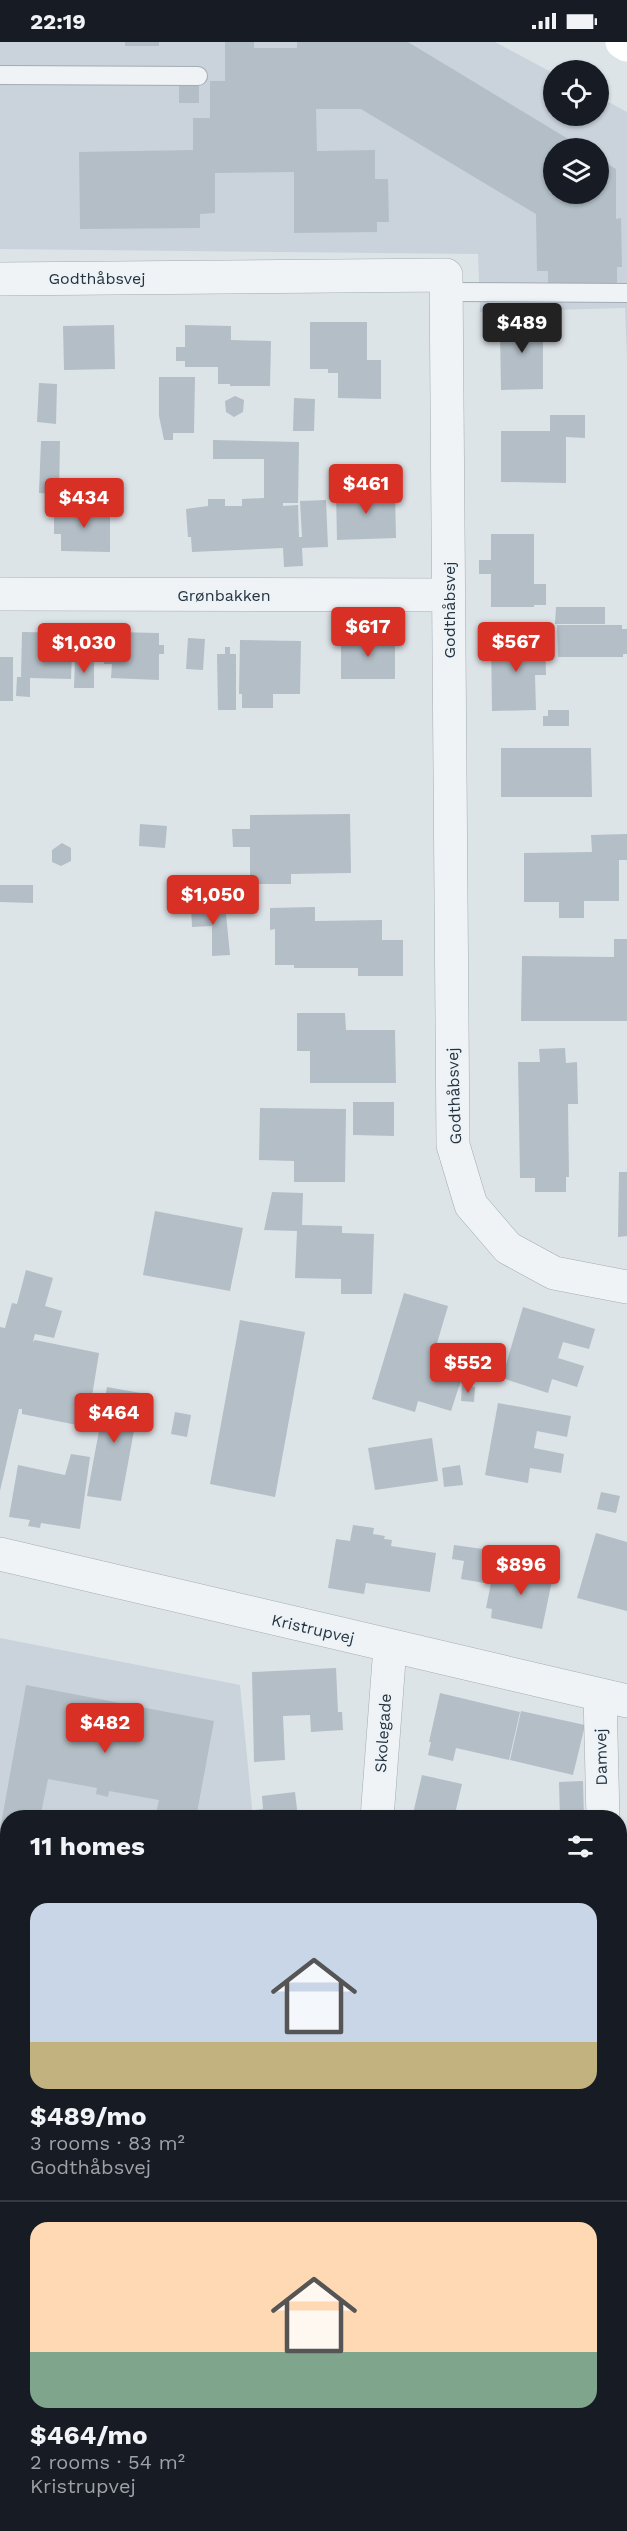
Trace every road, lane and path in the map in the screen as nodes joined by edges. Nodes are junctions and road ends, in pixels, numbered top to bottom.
1 (622, 42) edge
2 (627, 45) edge
3 (0, 75) edge
4 (198, 76) dead end
5 (0, 279) edge
6 (446, 292) junction
7 (627, 293) edge
8 (0, 594) edge
9 (448, 595) junction
10 (627, 1287) edge
11 (0, 1554) edge
12 (390, 1647) junction
13 (613, 1698) edge
14 (378, 1810) edge
15 (604, 1810) edge

1 - 2 street
3 - 4 lane
5 - 6 street, Godthåbsvej
6 - 7 lane
6 - 9 street, Godthåbsvej
8 - 9 street, Grønbakken
9 - 10 street, Godthåbsvej
11 - 12 street, Kristrupvej
12 - 13 street, Kristrupvej
12 - 14 street, Skolegade
13 - 15 street, Damvej

